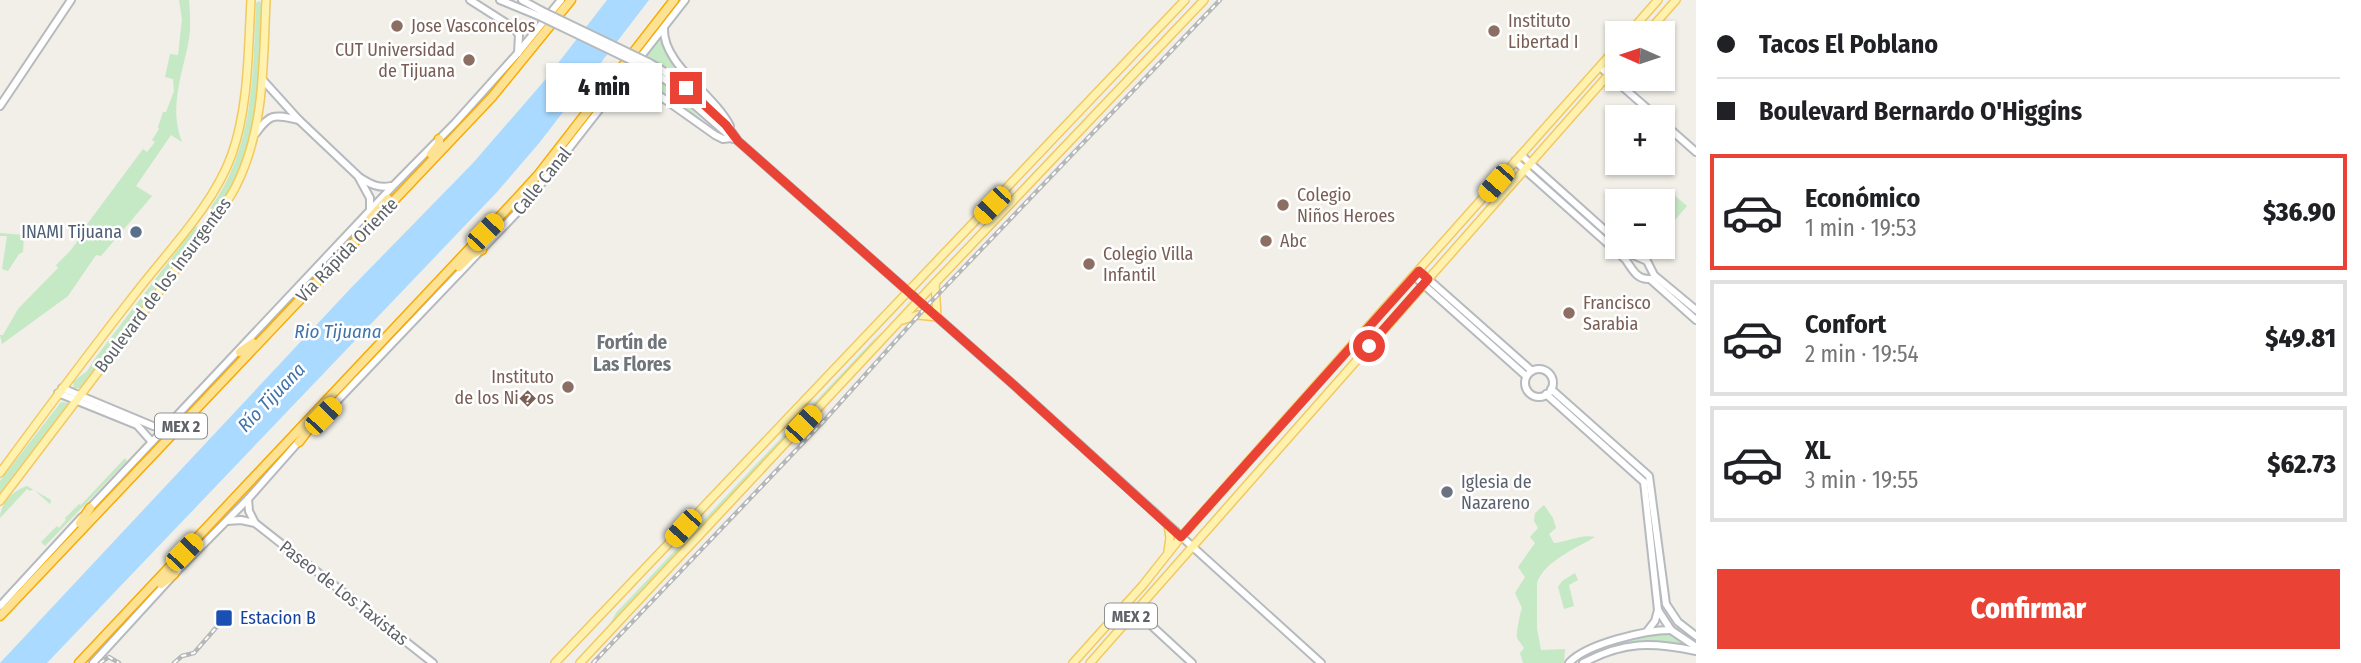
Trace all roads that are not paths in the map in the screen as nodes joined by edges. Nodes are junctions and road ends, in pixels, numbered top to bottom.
1 (71, 0) edge
2 (251, 0) edge
3 (264, 0) edge
4 (470, 0) edge
5 (500, 0) edge
6 (522, 0) edge
7 (561, 0) edge
8 (570, 0) edge
9 (674, 0) edge
10 (685, 0) edge
11 (1185, 0) edge
12 (1204, 0) edge
13 (1658, 0) edge
14 (1676, 0) edge
15 (541, 13) junction
16 (1640, 21) edge
17 (1658, 21) edge
18 (664, 26) junction
19 (517, 54) junction
20 (1605, 61) edge
21 (1600, 67) junction
22 (1605, 71) edge
23 (1605, 77) edge
24 (262, 79) junction
25 (619, 85) junction
26 (1627, 91) edge
27 (1643, 105) edge
28 (0, 106) edge
29 (299, 120) junction
30 (256, 133) junction
31 (1675, 133) edge
32 (734, 138) junction
33 (439, 139) junction
34 (1696, 152) edge
35 (1518, 158) junction
36 (1528, 166) junction
37 (358, 176) junction
38 (394, 185) junction
39 (370, 212) junction
40 (1605, 231) edge
41 (361, 235) junction
42 (482, 250) junction
43 (1642, 259) edge
44 (1628, 261) joint
45 (1417, 274) junction
46 (1652, 277) junction
47 (935, 282) junction
48 (1426, 282) junction
49 (908, 291) junction
50 (304, 295) junction
51 (919, 300) junction
52 (1696, 310) edge
53 (937, 317) junction
54 (901, 320) junction
55 (1696, 320) edge
56 (401, 321) junction
57 (240, 352) junction
58 (1529, 373) junction
59 (344, 383) junction
60 (60, 390) junction
61 (1548, 392) junction
62 (79, 398) junction
63 (164, 428) junction
64 (152, 442) junction
65 (299, 443) junction
66 (0, 473) edge
67 (248, 499) junction
68 (0, 502) edge
69 (90, 508) junction
70 (227, 521) junction
71 (255, 523) junction
72 (1168, 525) junction
73 (1181, 537) junction
74 (1192, 548) junction
75 (1165, 560) junction
76 (174, 574) junction
77 (26, 586) junction
78 (1127, 604) junction
79 (0, 606) edge
80 (1658, 610) junction
81 (1137, 611) junction
82 (0, 616) edge
83 (119, 620) junction
84 (1671, 630) junction
85 (1647, 631) junction
86 (1696, 636) edge
87 (1696, 649) edge
88 (558, 662) edge
89 (79, 663) edge
90 (93, 663) edge
91 (433, 663) edge
92 (580, 663) edge
93 (1073, 663) edge
94 (1090, 663) edge
95 (1192, 663) edge
96 (1321, 663) edge
97 (1569, 663) edge
98 (1583, 663) edge

1 - 28 main road
2 - 60 main road, Boulevard de los Insurgentes
3 - 24 main road, Boulevard de los Insurgentes
4 - 19 main road
5 - 15 main road
6 - 15 main road
7 - 19 main road
8 - 41 highway, Vía Rápida Oriente / MEX 2
9 - 56 highway
10 - 18 main road, Calle Canal
11 - 49 main road
12 - 47 main road
13 - 16 main road
14 - 17 main road
15 - 32 main road, bridge
18 - 25 main road, Calle Canal
18 - 32 main road
19 - 33 main road
20 - 21 main road, MEX 2
21 - 22 main road
21 - 35 main road, MEX 2
23 - 36 main road, MEX 2
24 - 29 main road
24 - 30 main road, Boulevard de los Insurgentes
25 - 32 main road
25 - 42 main road, Calle Canal
26 - 27 main road
29 - 30 main road
29 - 37 main road
30 - 62 main road, Boulevard de los Insurgentes
31 - 34 main road
32 - 49 main road
33 - 38 main road
33 - 41 highway
35 - 36 main road
35 - 45 main road, MEX 2
36 - 40 main road
36 - 44 main road
36 - 48 main road, MEX 2
37 - 38 main road
37 - 39 main road
38 - 39 main road
39 - 57 main road
41 - 50 highway, Vía Rápida Oriente / MEX 2
42 - 56 highway
42 - 65 main road, Calle Canal
43 - 46 main road
44 - 46 main road
45 - 48 main road
45 - 73 main road, MEX 2
46 - 52 main road
46 - 55 main road
47 - 51 main road
47 - 53 main road
48 - 58 main road
48 - 74 main road, MEX 2
49 - 51 main road
49 - 88 main road
50 - 57 highway
50 - 77 highway, Vía Rápida Oriente / MEX 2
51 - 53 main road
51 - 54 main road
53 - 54 main road
53 - 72 main road
54 - 92 main road
56 - 59 highway
57 - 63 main road
58 - 61 main road
58 - 61 main road
59 - 65 highway
59 - 83 highway
60 - 62 main road
60 - 66 main road, Boulevard de los Insurgentes
61 - 80 main road
61 - 86 main road
62 - 63 main road
62 - 64 main road
62 - 68 main road, Boulevard de los Insurgentes
63 - 64 main road
64 - 69 main road
65 - 67 main road, Calle Canal
67 - 70 main road, Calle Canal
67 - 71 main road
69 - 77 highway
69 - 79 main road
70 - 71 main road
70 - 76 main road, Calle Canal
71 - 91 main road, Paseo de Los Taxistas
72 - 73 main road
72 - 75 main road
73 - 74 main road
73 - 75 main road, MEX 2
74 - 81 main road, MEX 2
74 - 96 main road
75 - 78 main road, MEX 2
76 - 83 highway
76 - 90 main road, Calle Canal
77 - 82 highway, Vía Rápida Oriente / MEX 2
78 - 81 main road
78 - 93 main road, MEX 2
80 - 84 main road
80 - 85 main road
81 - 94 main road, MEX 2
81 - 95 main road
83 - 89 highway
84 - 85 main road
84 - 87 main road
85 - 97 main road
87 - 98 main road

